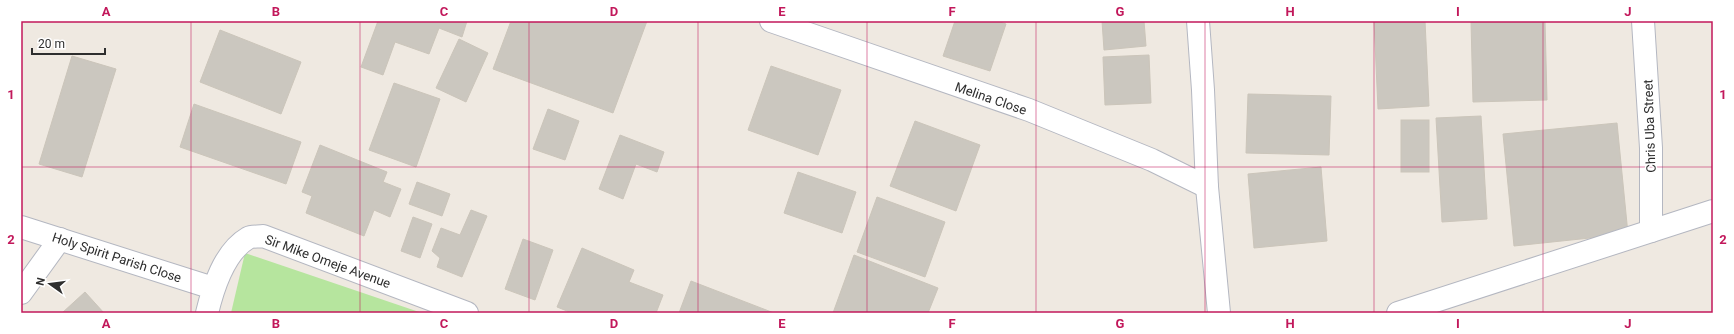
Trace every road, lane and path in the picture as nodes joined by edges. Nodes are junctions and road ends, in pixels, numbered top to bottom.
1 (771, 21) edge
2 (1198, 21) edge
3 (1643, 21) edge
4 (1207, 187) junction
5 (1713, 211) edge
6 (21, 227) edge
7 (1651, 231) junction
8 (60, 239) junction
9 (213, 288) junction
10 (21, 293) edge
11 (207, 313) edge
12 (467, 313) edge
13 (1218, 313) edge
14 (1398, 313) edge

1 - 4 street, Melina Close
2 - 4 street
3 - 7 street, Chris Uba Street
4 - 13 street
5 - 7 street
6 - 8 street, Holy Spirit Parish Close
7 - 14 street
8 - 9 street, Holy Spirit Parish Close
8 - 10 street
9 - 11 street, Sir Mike Omeje Avenue
9 - 12 street, Sir Mike Omeje Avenue

